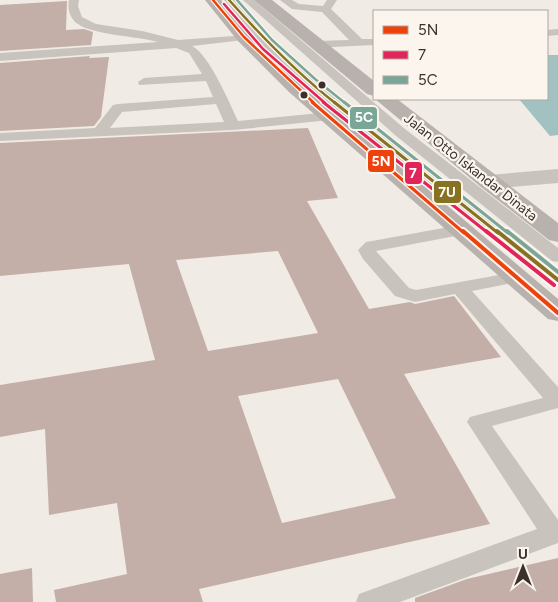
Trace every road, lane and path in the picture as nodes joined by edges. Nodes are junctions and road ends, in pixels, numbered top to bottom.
1 (74, 0) edge
2 (213, 0) edge
3 (229, 0) edge
4 (248, 0) edge
5 (262, 0) edge
6 (285, 0) edge
7 (329, 4) edge
8 (244, 37) junction
9 (373, 42) edge
10 (359, 43) junction
11 (178, 44) junction
12 (316, 45) junction
13 (0, 57) edge
14 (210, 77) junction
15 (144, 82) dead end
16 (373, 89) edge
17 (222, 100) junction
18 (386, 100) edge
19 (330, 116) junction
20 (233, 126) junction
21 (99, 133) junction
22 (0, 137) edge
23 (558, 176) edge
24 (489, 182) junction
25 (460, 230) junction
26 (558, 235) edge
27 (558, 257) edge
28 (516, 277) junction
29 (558, 280) edge
30 (460, 288) junction
31 (558, 313) edge
32 (558, 401) edge
33 (556, 533) edge
34 (369, 602) edge

1 - 11 lane
2 - 8 main road
3 - 29 lane
4 - 27 lane
5 - 12 main road
6 - 7 lane
7 - 10 lane
8 - 11 lane
8 - 19 main road
9 - 10 lane
10 - 12 lane
11 - 13 lane
11 - 14 lane
12 - 16 main road
14 - 15 lane
14 - 17 lane
17 - 20 lane
17 - 21 lane
18 - 24 main road, Jalan Otto Iskandar Dinata
19 - 20 lane
19 - 25 main road
20 - 21 lane
21 - 22 lane
23 - 24 street
24 - 26 main road, Jalan Otto Iskandar Dinata
25 - 28 main road
25 - 30 lane
28 - 30 lane
28 - 31 main road
30 - 32 lane
32 - 33 lane
33 - 34 lane

